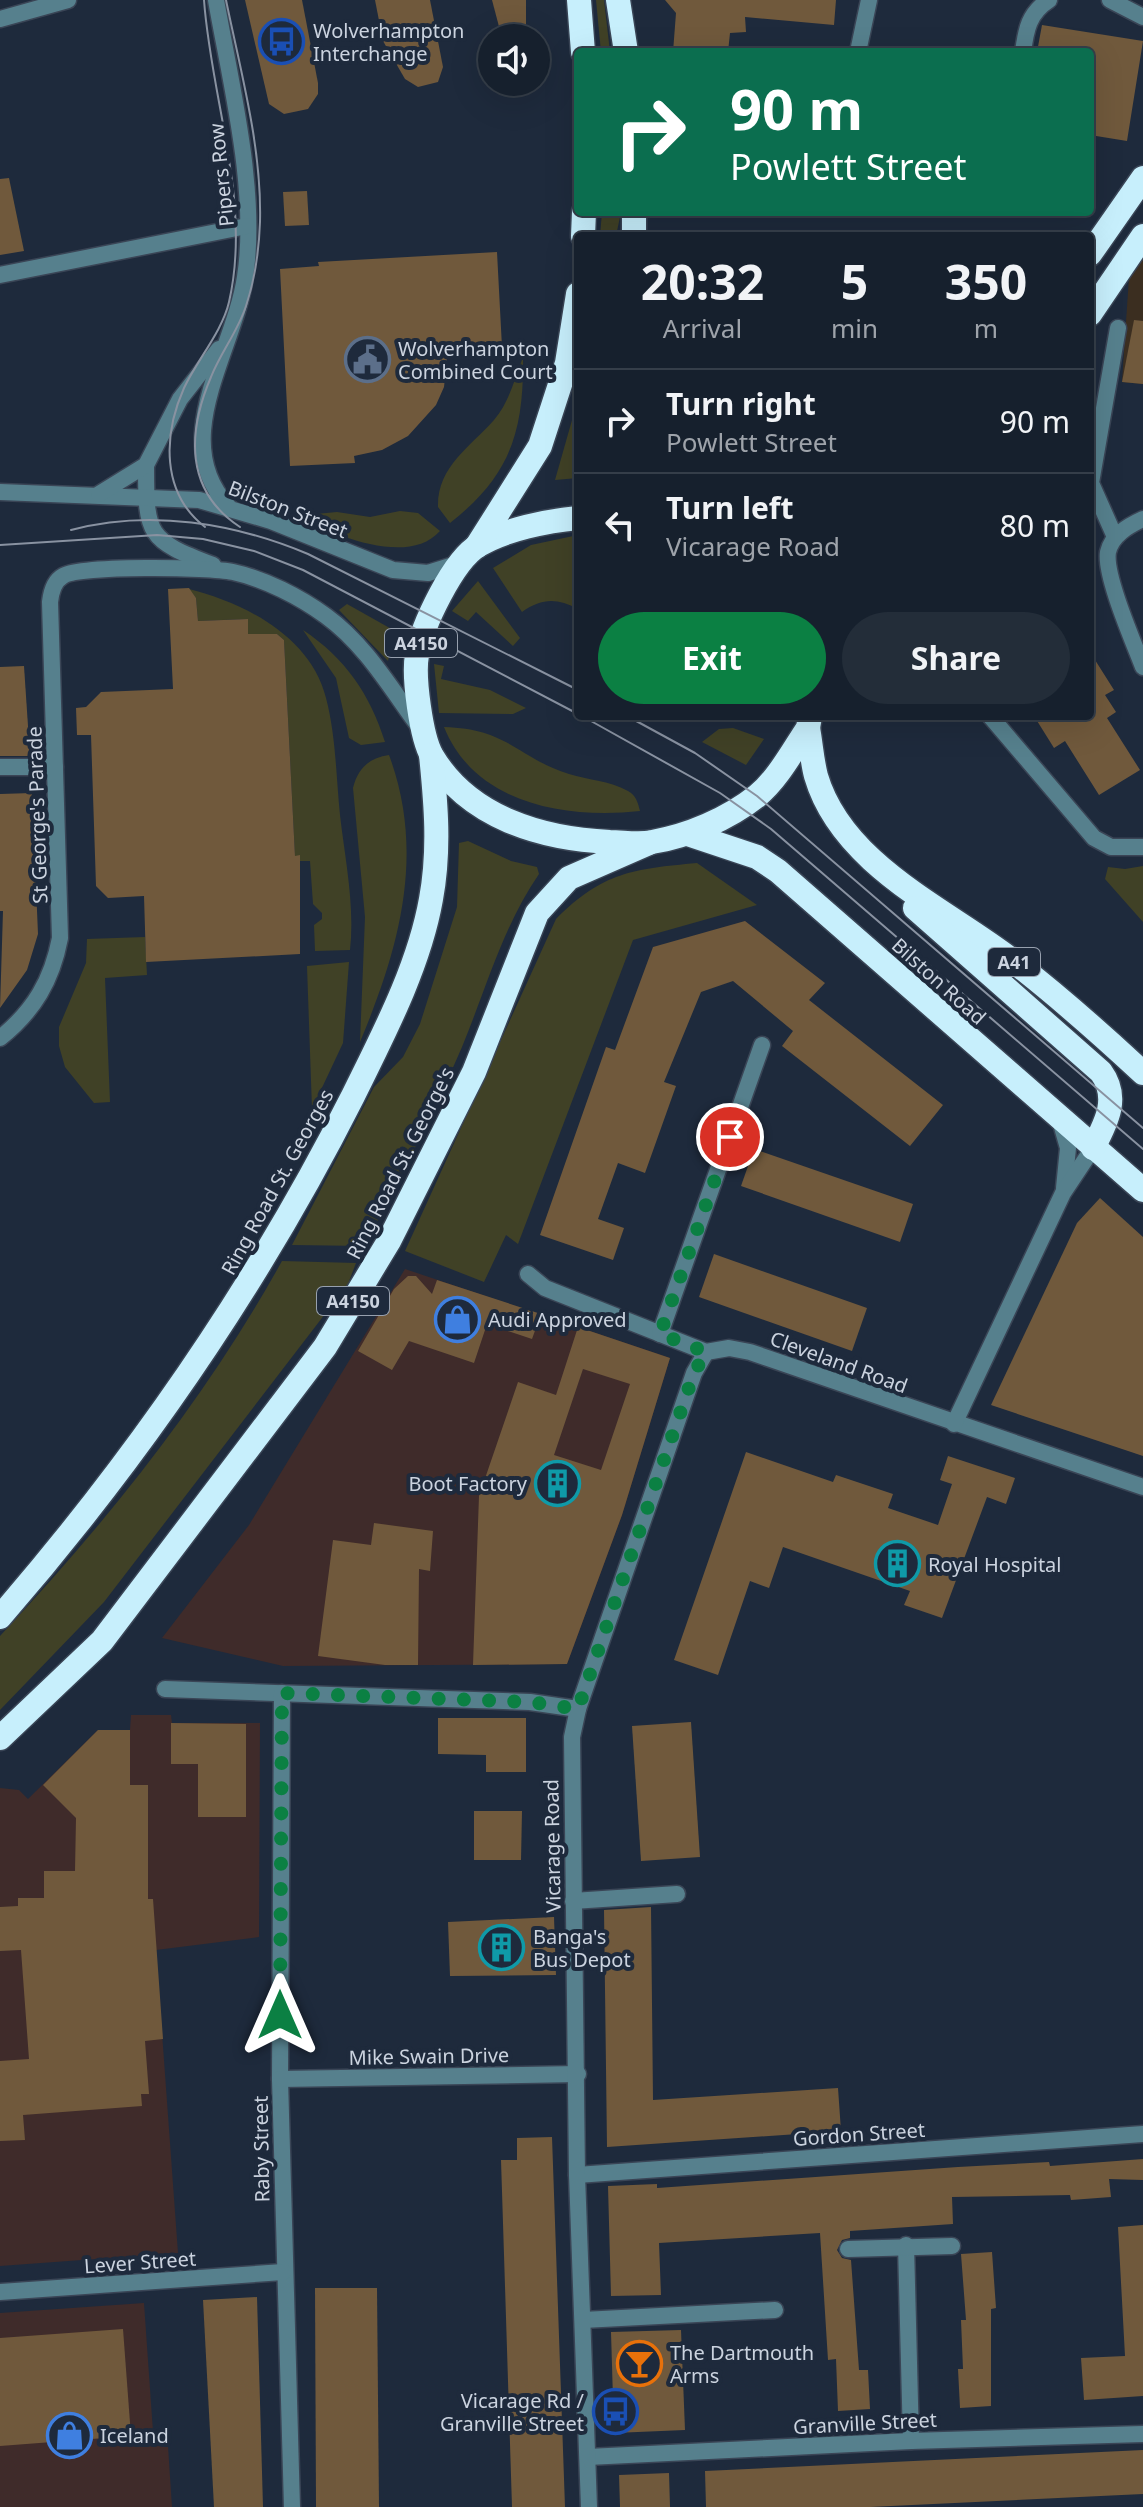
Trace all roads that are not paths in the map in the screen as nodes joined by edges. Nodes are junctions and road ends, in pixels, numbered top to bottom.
1 (68, 0) edge
2 (216, 0) edge
3 (579, 0) edge
4 (618, 0) edge
5 (869, 0) edge
6 (1049, 0) edge
7 (1110, 0) edge
8 (1143, 17) edge
9 (0, 19) edge
10 (583, 48) edge
11 (625, 48) edge
12 (859, 48) edge
13 (1023, 48) edge
14 (1143, 178) edge
15 (247, 226) junction
16 (1143, 236) edge
17 (1094, 248) edge
18 (0, 275) edge
19 (1094, 308) edge
20 (574, 319) edge
21 (1118, 328) dead end
22 (223, 343) junction
23 (146, 465) junction
24 (1094, 466) edge
25 (1094, 490) edge
26 (0, 492) edge
27 (97, 495) junction
28 (146, 495) junction
29 (228, 506) junction
30 (574, 519) edge
31 (1143, 519) edge
32 (1115, 537) junction
33 (469, 554) junction
34 (233, 572) junction
35 (1143, 667) edge
36 (993, 720) edge
37 (809, 722) edge
38 (427, 744) junction
39 (0, 767) edge
40 (55, 767) junction
41 (688, 834) junction
42 (649, 843) junction
43 (1143, 847) edge
44 (877, 863) junction
45 (0, 1038) edge
46 (762, 1045) dead end
47 (1143, 1073) edge
48 (1060, 1119) junction
49 (1093, 1148) junction
50 (1143, 1190) edge
51 (1063, 1193) junction
52 (528, 1274) dead end
53 (660, 1334) junction
54 (706, 1352) junction
55 (954, 1424) junction
56 (1143, 1487) edge
57 (0, 1617) edge
58 (165, 1689) dead end
59 (282, 1693) junction
60 (578, 1709) junction
61 (0, 1738) edge
62 (677, 1894) dead end
63 (573, 1901) junction
64 (578, 2074) junction
65 (280, 2079) junction
66 (1143, 2134) edge
67 (577, 2175) junction
68 (906, 2245) junction
69 (952, 2246) dead end
70 (848, 2249) dead end
71 (283, 2272) junction
72 (0, 2292) edge
73 (775, 2310) dead end
74 (583, 2320) junction
75 (1143, 2434) edge
76 (911, 2441) junction
77 (588, 2457) junction
78 (292, 2507) edge
79 (589, 2507) edge

1 - 9 street
2 - 15 street, Pipers Row
3 - 10 highway
4 - 11 highway
5 - 12 street
6 - 13 street
7 - 8 street
14 - 17 highway
15 - 18 street
15 - 22 street, Pipers Row
16 - 19 highway
20 - 33 highway, A4150
21 - 24 street
22 - 23 street, Pipers Row
22 - 29 street, Pipers Row
23 - 27 street
23 - 28 street
25 - 32 street
26 - 27 street, Bilston Street
27 - 28 street, Bilston Street
28 - 29 street, Bilston Street
28 - 34 street
29 - 33 street, Bilston Street
30 - 33 highway
31 - 32 street
32 - 35 street
33 - 38 highway, A4150
34 - 38 street
34 - 40 street, St George's Parade
36 - 43 street
37 - 41 highway, A4150
37 - 44 highway, A41
38 - 42 highway, A4150
38 - 57 highway, Ring Road St. Georges / A4150
39 - 40 street
40 - 45 street, St George's Parade
41 - 42 highway, A4150
41 - 48 highway, Bilston Road
42 - 61 highway, Ring Road St. George's / A4150
44 - 47 highway, A41
44 - 49 highway
46 - 53 street
48 - 49 highway, Bilston Road
48 - 51 street
49 - 50 highway, Bilston Road
49 - 51 street
51 - 55 street
52 - 53 street, Cleveland Road
53 - 54 street, Cleveland Road
54 - 55 street, Cleveland Road
54 - 60 street, Vicarage Road
55 - 56 street, Cleveland Road
58 - 59 street
59 - 60 street
59 - 65 street, Raby Street
60 - 63 street, Vicarage Road
62 - 63 street
63 - 64 street, Vicarage Road
64 - 65 street, Mike Swain Drive
64 - 67 street, Vicarage Road
65 - 71 street, Raby Street
66 - 67 street, Gordon Street
67 - 74 street, Vicarage Road
68 - 69 street
68 - 70 street
68 - 76 street
71 - 72 street, Lever Street
71 - 78 street, Raby Street
73 - 74 street
74 - 77 street, Vicarage Road
75 - 76 street, Granville Street
76 - 77 street, Granville Street
77 - 79 street, Vicarage Road

